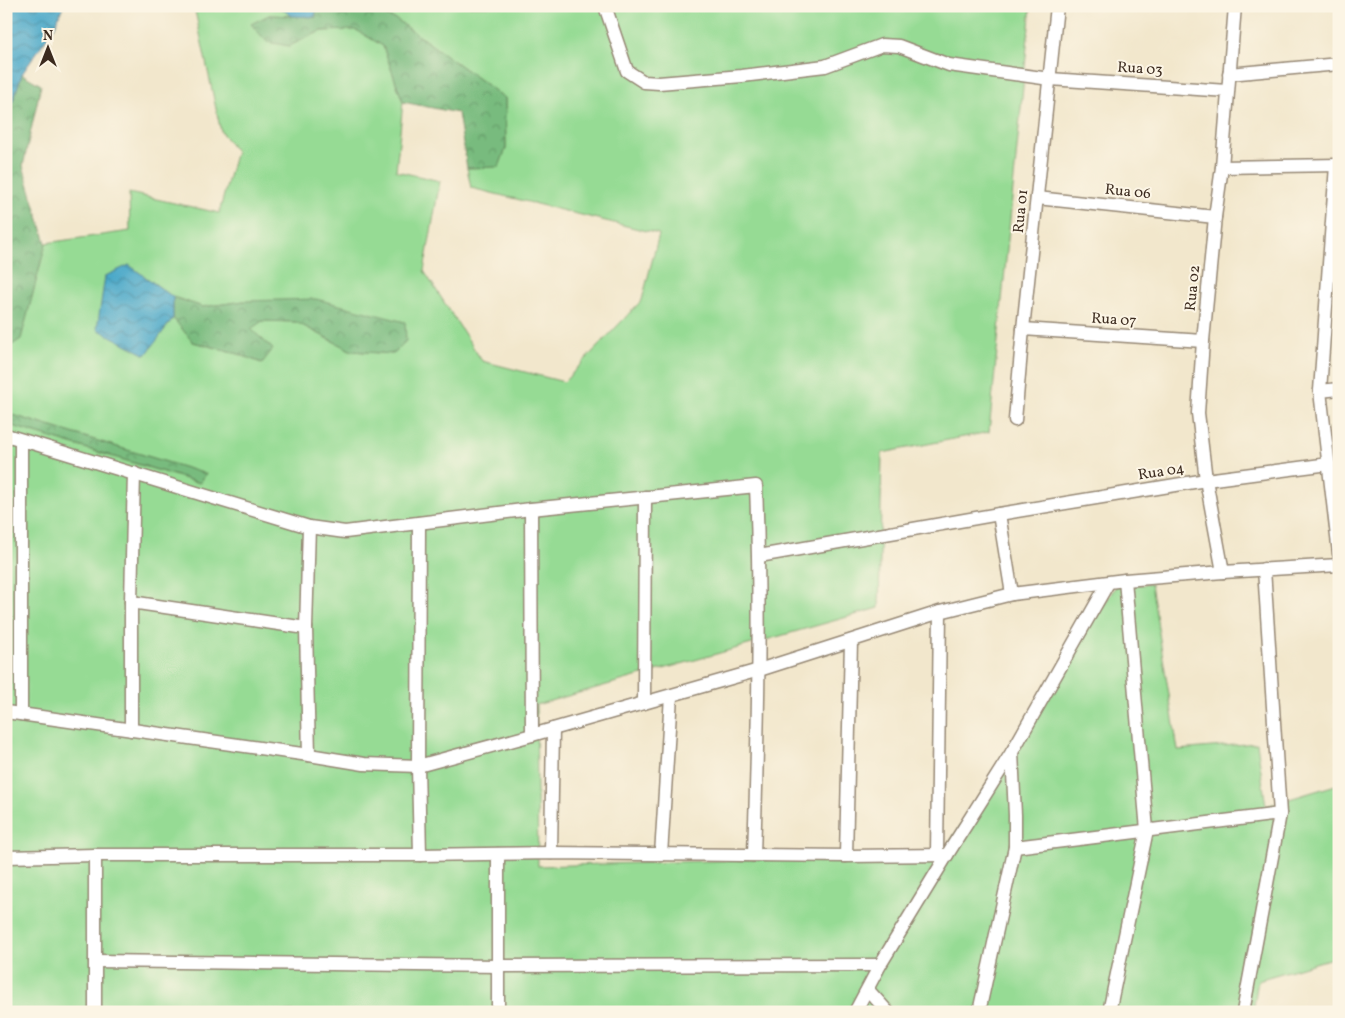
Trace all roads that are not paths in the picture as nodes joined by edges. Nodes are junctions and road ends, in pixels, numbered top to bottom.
1 (605, 6) edge
2 (1057, 6) edge
3 (1235, 6) edge
4 (1339, 64) edge
5 (1229, 74) junction
6 (1050, 79) junction
7 (1227, 91) junction
8 (1337, 165) edge
9 (1222, 167) junction
10 (1037, 198) junction
11 (1215, 216) junction
12 (1024, 329) junction
13 (1203, 341) junction
14 (1339, 388) edge
15 (1320, 391) junction
16 (1016, 420) dead end
17 (6, 435) edge
18 (20, 440) junction
19 (1329, 464) junction
20 (134, 473) junction
21 (1206, 480) junction
22 (645, 497) junction
23 (531, 509) junction
24 (999, 514) junction
25 (419, 523) junction
26 (309, 527) junction
27 (1339, 554) edge
28 (759, 556) junction
29 (1339, 566) edge
30 (1264, 569) junction
31 (1224, 572) junction
32 (1125, 580) junction
33 (1108, 583) junction
34 (1012, 594) junction
35 (131, 602) junction
36 (940, 612) junction
37 (306, 628) junction
38 (851, 641) junction
39 (759, 670) junction
40 (671, 696) junction
41 (644, 702) junction
42 (6, 712) edge
43 (21, 714) junction
44 (553, 729) junction
45 (131, 730) junction
46 (532, 735) junction
47 (1012, 752) junction
48 (309, 755) junction
49 (418, 766) junction
50 (1280, 814) junction
51 (1148, 830) junction
52 (1015, 847) junction
53 (551, 853) junction
54 (498, 854) junction
55 (660, 854) junction
56 (754, 854) junction
57 (95, 855) junction
58 (420, 855) junction
59 (942, 855) junction
60 (846, 856) junction
61 (6, 857) edge
62 (95, 961) junction
63 (880, 965) junction
64 (499, 966) junction
65 (868, 990) junction
66 (95, 1012) edge
67 (498, 1012) edge
68 (855, 1012) edge
69 (888, 1012) edge
70 (979, 1012) edge
71 (1109, 1012) edge
72 (1243, 1012) edge

1 - 6 street, Rua 03
2 - 6 street, Rua 01
3 - 5 street, Rua 02
4 - 5 street
5 - 7 street, Rua 02
6 - 7 street, Rua 03
6 - 10 street, Rua 01
7 - 9 street, Rua 02
8 - 9 street
8 - 15 street
9 - 11 street, Rua 02
10 - 11 street, Rua 06
10 - 12 street, Rua 01
11 - 13 street, Rua 02
12 - 13 street, Rua 07
12 - 16 street, Rua 01
13 - 21 street, Rua 02
14 - 15 street
15 - 19 street
17 - 18 street
18 - 20 street
18 - 43 street
19 - 21 street, Rua 04
19 - 27 street
20 - 26 street
20 - 35 street
21 - 24 street, Rua 04
21 - 31 street, Rua 02
22 - 23 street
22 - 28 street
22 - 41 street
23 - 25 street
23 - 46 street
24 - 28 street, Rua 04
24 - 34 street
25 - 26 street
25 - 49 street
26 - 37 street
28 - 39 street
29 - 30 street
30 - 31 street
30 - 50 street
31 - 32 street
32 - 33 street
32 - 51 street
33 - 34 street
33 - 47 street
34 - 36 street
35 - 37 street
35 - 45 street
36 - 38 street
36 - 59 street
37 - 48 street
38 - 39 street
38 - 60 street
39 - 40 street
39 - 56 street
40 - 41 street
40 - 55 street
41 - 44 street
42 - 43 street
43 - 45 street
44 - 46 street
44 - 53 street
45 - 48 street
46 - 49 street
47 - 52 street
47 - 59 street
48 - 49 street
49 - 58 street
50 - 51 street
50 - 72 street
51 - 52 street
51 - 71 street
52 - 70 street
53 - 54 street
53 - 55 street
54 - 58 street
54 - 64 street
55 - 56 street
56 - 60 street
57 - 58 street
57 - 61 street
57 - 62 street
59 - 60 street
59 - 63 street
62 - 64 street
62 - 66 street
63 - 64 street
63 - 65 street
64 - 67 street
65 - 68 street
65 - 69 street

